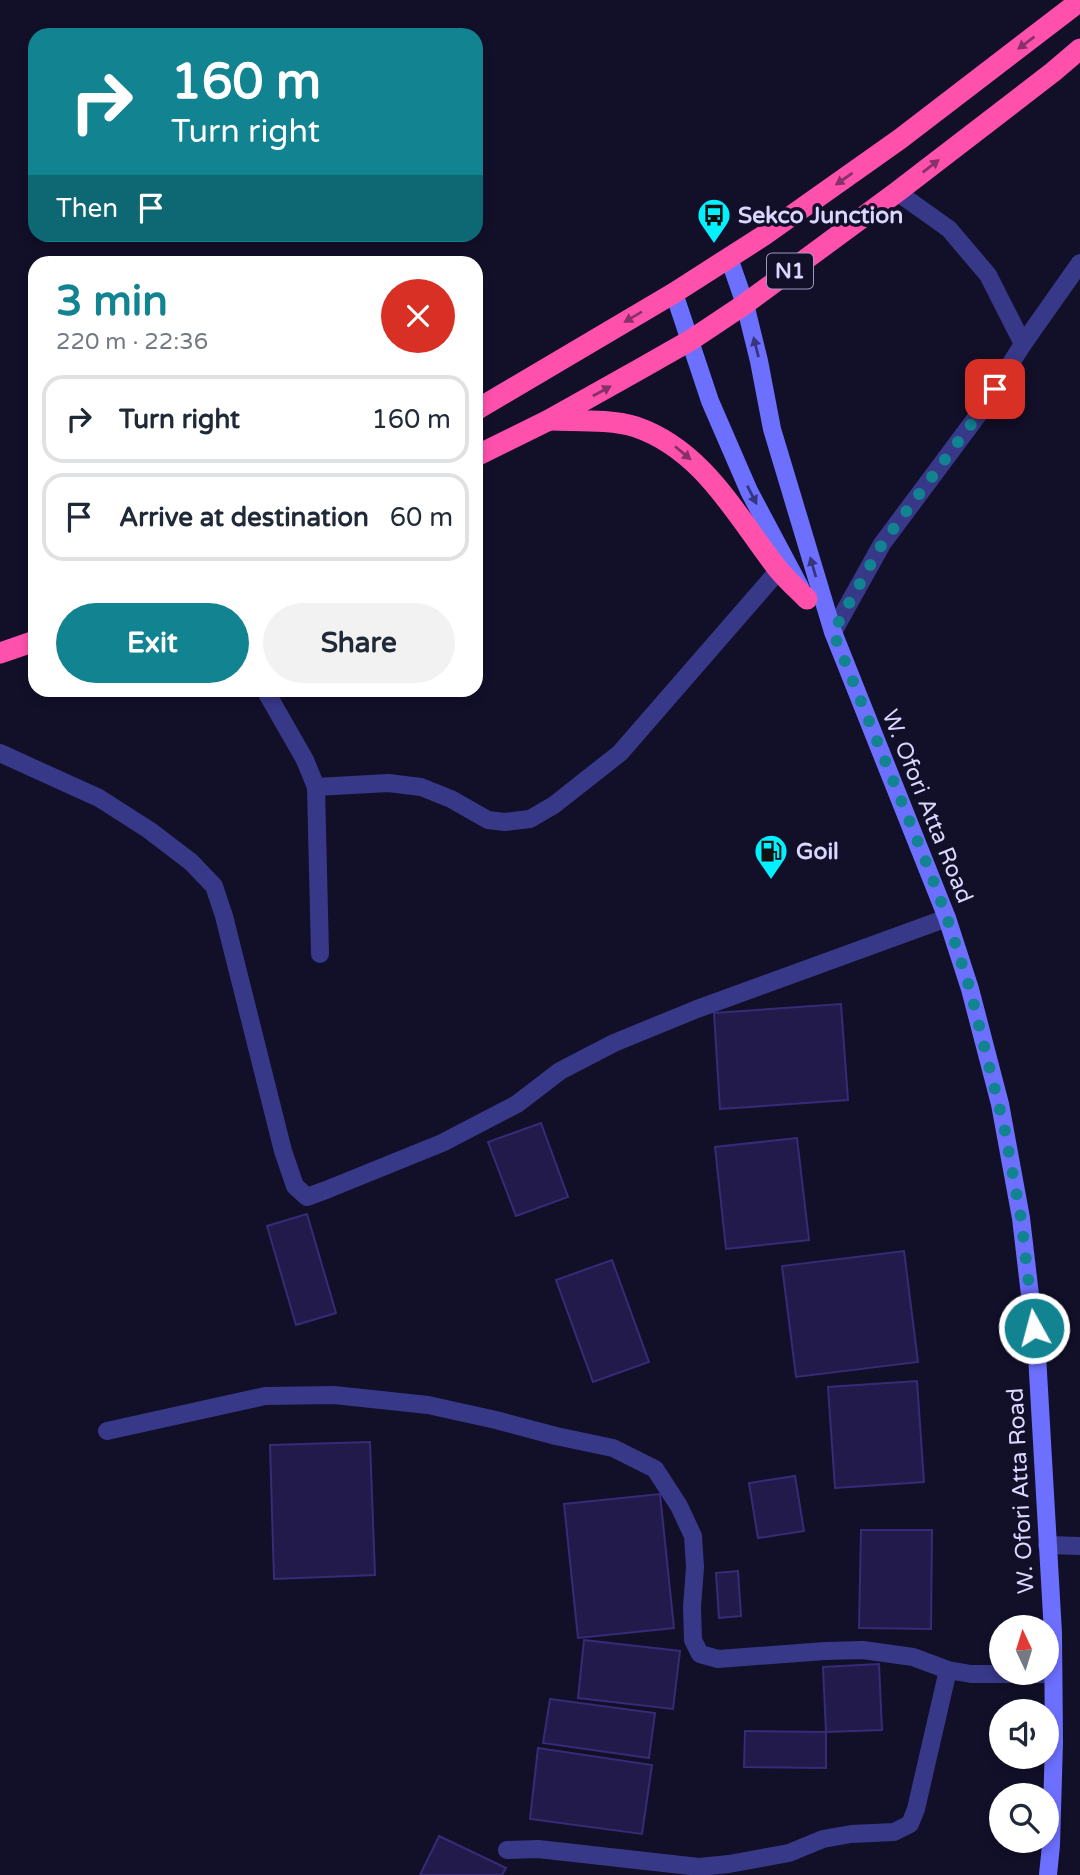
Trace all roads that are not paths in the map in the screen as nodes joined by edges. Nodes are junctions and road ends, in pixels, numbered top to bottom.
1 (1080, 1) edge
2 (1080, 49) edge
3 (897, 192) junction
4 (729, 258) junction
5 (1080, 263) edge
6 (674, 293) junction
7 (745, 304) junction
8 (691, 340) junction
9 (1023, 344) junction
10 (483, 406) edge
11 (549, 420) junction
12 (483, 453) edge
13 (779, 570) junction
14 (807, 599) junction
15 (833, 632) junction
16 (28, 642) edge
17 (6, 651) edge
18 (269, 697) edge
19 (0, 753) edge
20 (316, 787) junction
21 (947, 918) junction
22 (320, 954) dead end
23 (107, 1431) dead end
24 (1047, 1545) junction
25 (1080, 1546) edge
26 (1052, 1615) edge
27 (948, 1670) junction
28 (989, 1674) edge
29 (1053, 1685) edge
30 (508, 1850) dead end
31 (1048, 1875) edge

1 -> 4 highway, N1
3 -> 2 highway, N1
3 - 7 highway, N1
3 - 9 street
4 - 6 highway, N1
4 - 7 main road, W. Ofori Atta Road
5 - 9 street
6 - 8 main road, W. Ofori Atta Road
6 -> 10 highway, N1
7 - 8 highway, N1
15 -> 7 main road, W. Ofori Atta Road
11 -> 8 highway, N1
8 -> 14 main road, W. Ofori Atta Road
9 - 15 street
11 - 12 highway, N1
11 -> 13 highway
13 - 14 highway
13 - 20 street
14 - 15 main road, W. Ofori Atta Road
15 - 21 main road, W. Ofori Atta Road
16 - 17 highway
18 - 20 street
19 - 21 street
20 - 22 street
21 - 24 main road, W. Ofori Atta Road
23 - 27 street
24 - 25 street
24 - 26 main road, W. Ofori Atta Road
27 - 28 street
27 - 30 street
29 - 31 main road, W. Ofori Atta Road

